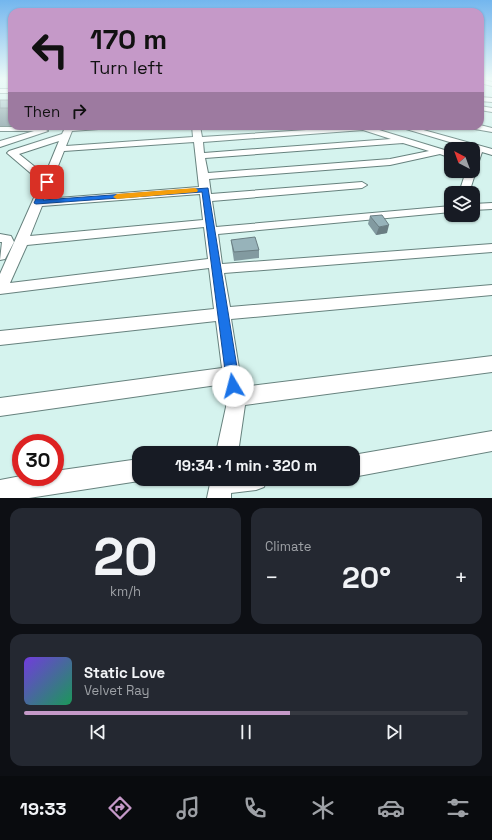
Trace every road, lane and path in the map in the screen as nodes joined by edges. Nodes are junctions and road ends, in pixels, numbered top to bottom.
1 (42, 130) edge
2 (69, 130) edge
3 (279, 130) edge
4 (370, 130) edge
5 (414, 130) edge
6 (197, 133) edge
7 (401, 141) junction
8 (455, 142) edge
9 (0, 144) edge
10 (61, 149) junction
11 (480, 149) edge
12 (438, 152) junction
13 (492, 152) edge
14 (444, 153) edge
15 (200, 156) junction
16 (47, 182) junction
17 (362, 185) dead end
18 (205, 188) junction
19 (38, 203) junction
20 (492, 206) edge
21 (480, 207) edge
22 (444, 209) edge
23 (210, 227) junction
24 (0, 238) edge
25 (22, 241) junction
26 (492, 248) edge
27 (0, 256) edge
28 (216, 266) junction
29 (0, 288) edge
30 (492, 290) edge
31 (223, 314) junction
32 (0, 338) edge
33 (492, 364) edge
34 (232, 375) junction
35 (235, 397) junction
36 (0, 407) edge
37 (492, 441) edge
38 (228, 446) edge
39 (360, 465) edge
40 (132, 471) edge
41 (0, 491) edge
42 (34, 492) edge

1 - 9 street
2 - 10 street
2 - 16 street
3 - 6 street
4 - 7 street
5 - 8 street
6 - 10 street
6 - 15 street
7 - 12 street
7 - 15 street
10 - 16 street
11 - 13 street
12 - 14 street
12 - 18 street
15 - 18 street
16 - 19 street
17 - 18 street
18 - 19 street
18 - 23 street
19 - 25 street
20 - 21 street
22 - 23 street
23 - 25 street
23 - 28 street
24 - 27 street
25 - 29 street
26 - 28 street
28 - 29 street
28 - 31 street
30 - 31 street
31 - 32 street
31 - 34 street
33 - 35 street
34 - 35 street
34 - 36 street
35 - 38 street
37 - 39 street
40 - 42 street
41 - 42 street

